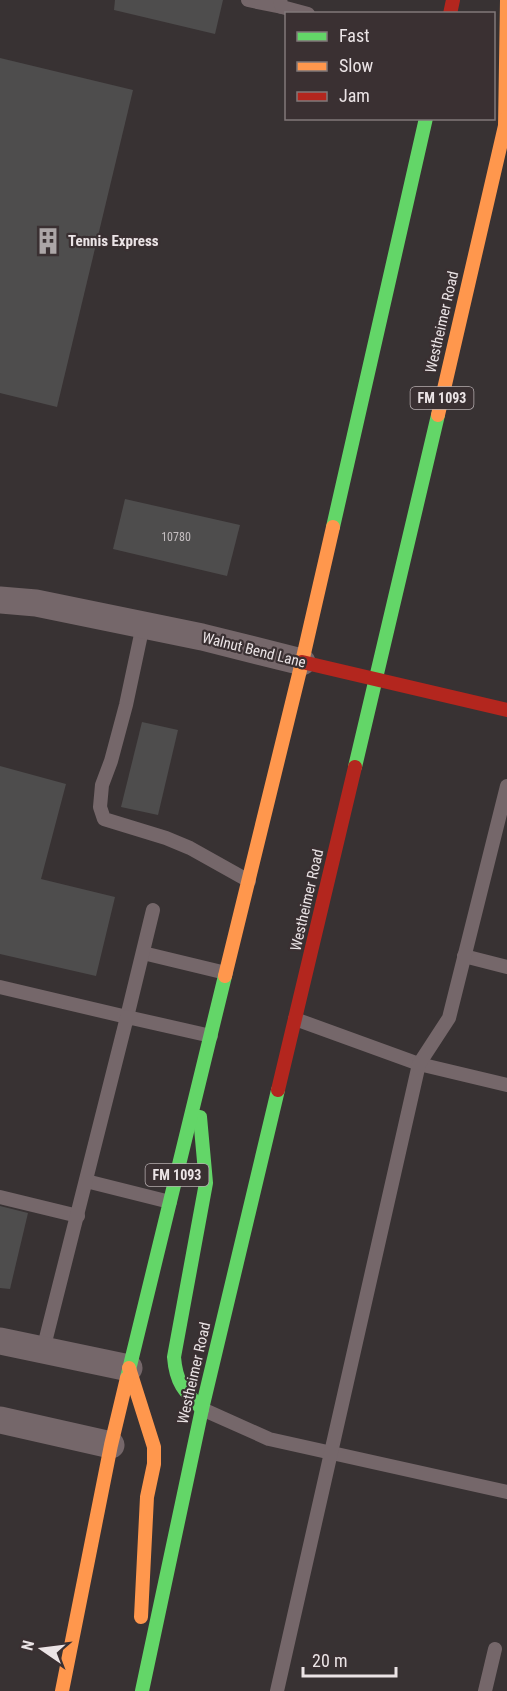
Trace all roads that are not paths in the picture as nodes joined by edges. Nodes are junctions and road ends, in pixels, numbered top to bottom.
1 (248, 0) edge
2 (507, 0) edge
3 (281, 4) edge
4 (303, 12) edge
5 (426, 120) edge
6 (506, 122) edge
7 (0, 600) edge
8 (143, 625) junction
9 (302, 662) junction
10 (376, 680) junction
11 (507, 710) edge
12 (507, 786) edge
13 (249, 881) junction
14 (153, 910) dead end
15 (143, 953) junction
16 (464, 956) junction
17 (507, 967) edge
18 (226, 973) junction
19 (0, 987) edge
20 (128, 1017) junction
21 (295, 1019) junction
22 (211, 1036) junction
23 (419, 1064) junction
24 (507, 1085) edge
25 (198, 1089) junction
26 (86, 1181) junction
27 (0, 1197) edge
28 (170, 1202) junction
29 (78, 1216) junction
30 (0, 1341) edge
31 (43, 1350) junction
32 (129, 1368) junction
33 (202, 1409) junction
34 (0, 1420) edge
35 (111, 1445) junction
36 (331, 1452) junction
37 (507, 1492) edge
38 (495, 1649) dead end
39 (62, 1691) edge
40 (140, 1691) edge
41 (277, 1691) edge
42 (485, 1691) edge

1 - 3 lane
2 - 6 main road, Westheimer Road
3 - 4 lane
5 - 9 main road, FM 1093
6 - 10 main road, Westheimer Road / FM 1093
7 - 8 street, Walnut Bend Lane
8 - 9 street, Walnut Bend Lane
8 - 13 lane
9 - 10 main road, Walnut Bend Lane
9 - 13 main road, FM 1093
10 - 11 main road, Walnut Bend Lane
10 - 21 main road, Westheimer Road / FM 1093
12 - 16 lane
13 - 18 main road, FM 1093
14 - 15 lane
15 - 18 lane
15 - 20 lane
16 - 17 lane
16 - 23 lane
18 - 22 main road, FM 1093
19 - 20 lane
20 - 22 lane
20 - 26 lane
21 - 23 lane
21 - 33 main road, Westheimer Road / FM 1093
22 - 25 main road, FM 1093
23 - 24 lane
23 - 36 lane
25 - 28 main road, FM 1093
25 - 33 main road
26 - 28 lane
26 - 29 lane
27 - 29 lane
28 - 32 main road, FM 1093
29 - 31 lane
30 - 31 street
31 - 32 street
32 - 35 main road, FM 1093
32 - 40 main road
33 - 36 lane
33 - 40 main road, Westheimer Road / FM 1093
34 - 35 street
35 - 39 main road, FM 1093
36 - 37 lane
36 - 41 lane
38 - 42 lane

